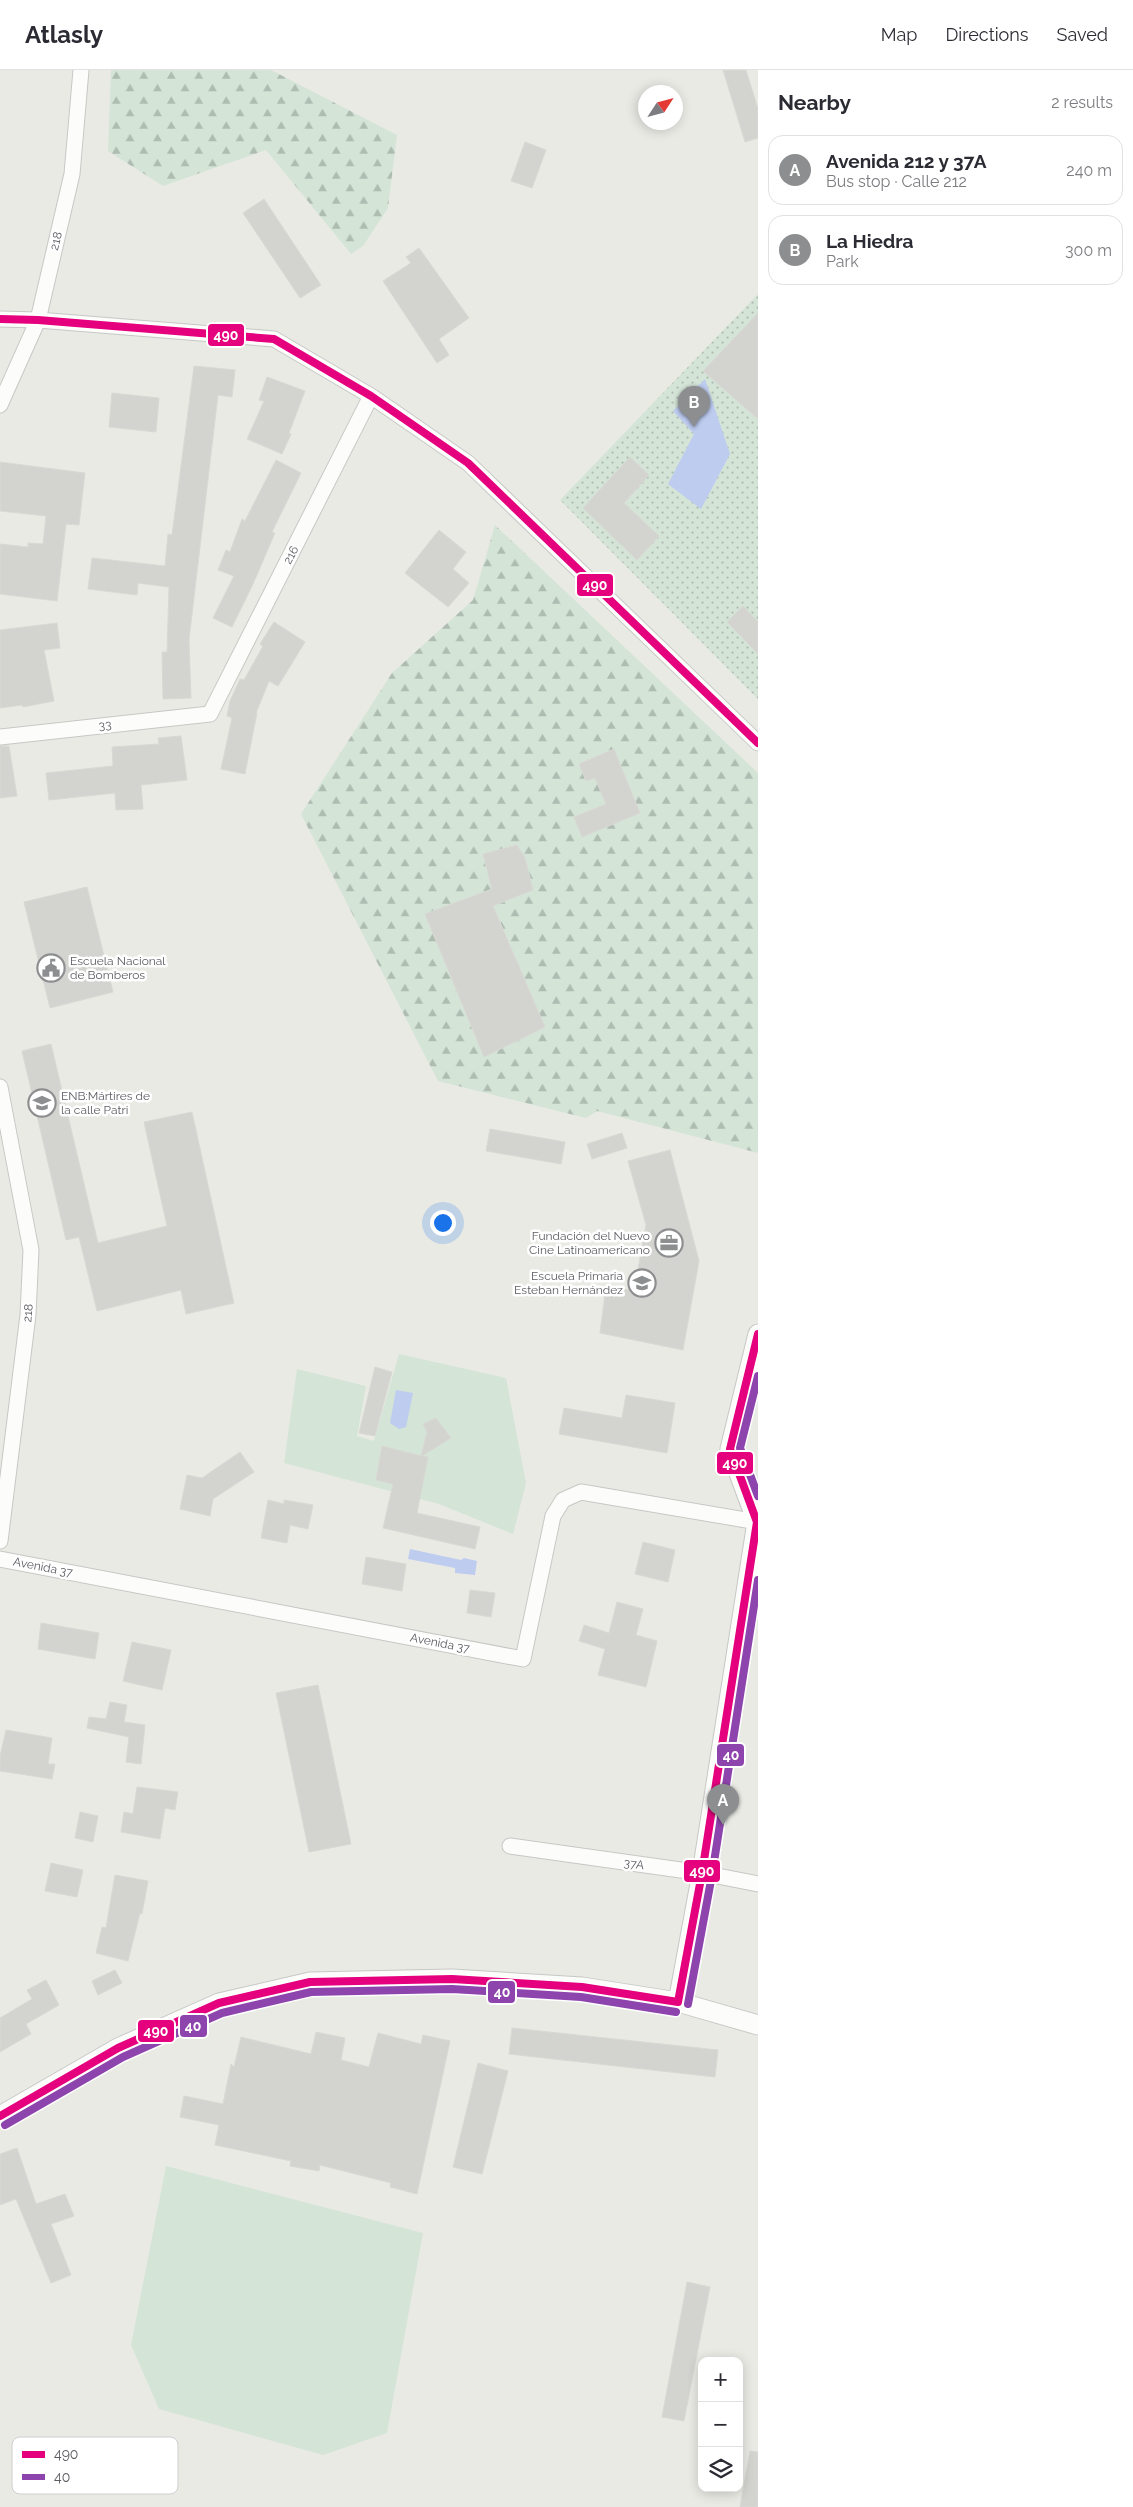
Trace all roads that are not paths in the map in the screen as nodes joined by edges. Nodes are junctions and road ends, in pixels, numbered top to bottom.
1 (81, 70) edge
2 (0, 319) edge
3 (38, 320) junction
4 (371, 396) junction
5 (0, 405) edge
6 (210, 714) joint
7 (0, 737) edge
8 (758, 742) edge
9 (0, 1088) edge
10 (758, 1334) edge
11 (758, 1522) edge
12 (0, 1541) edge
13 (0, 1559) edge
14 (510, 1846) dead end
15 (702, 1873) junction
16 (758, 1884) edge
17 (678, 2002) junction
18 (758, 2025) edge
19 (0, 2116) edge

1 - 3 street, 218
2 - 3 street
3 - 4 street
3 - 5 street, 218
4 - 6 street, 216
4 - 8 street
6 - 7 street, 33
9 - 12 street, 218
10 - 11 street
11 - 13 street, Avenida 37
11 - 15 street
14 - 15 street, 37A
15 - 16 street, 37A
15 - 17 street
17 - 18 street
17 - 19 street

